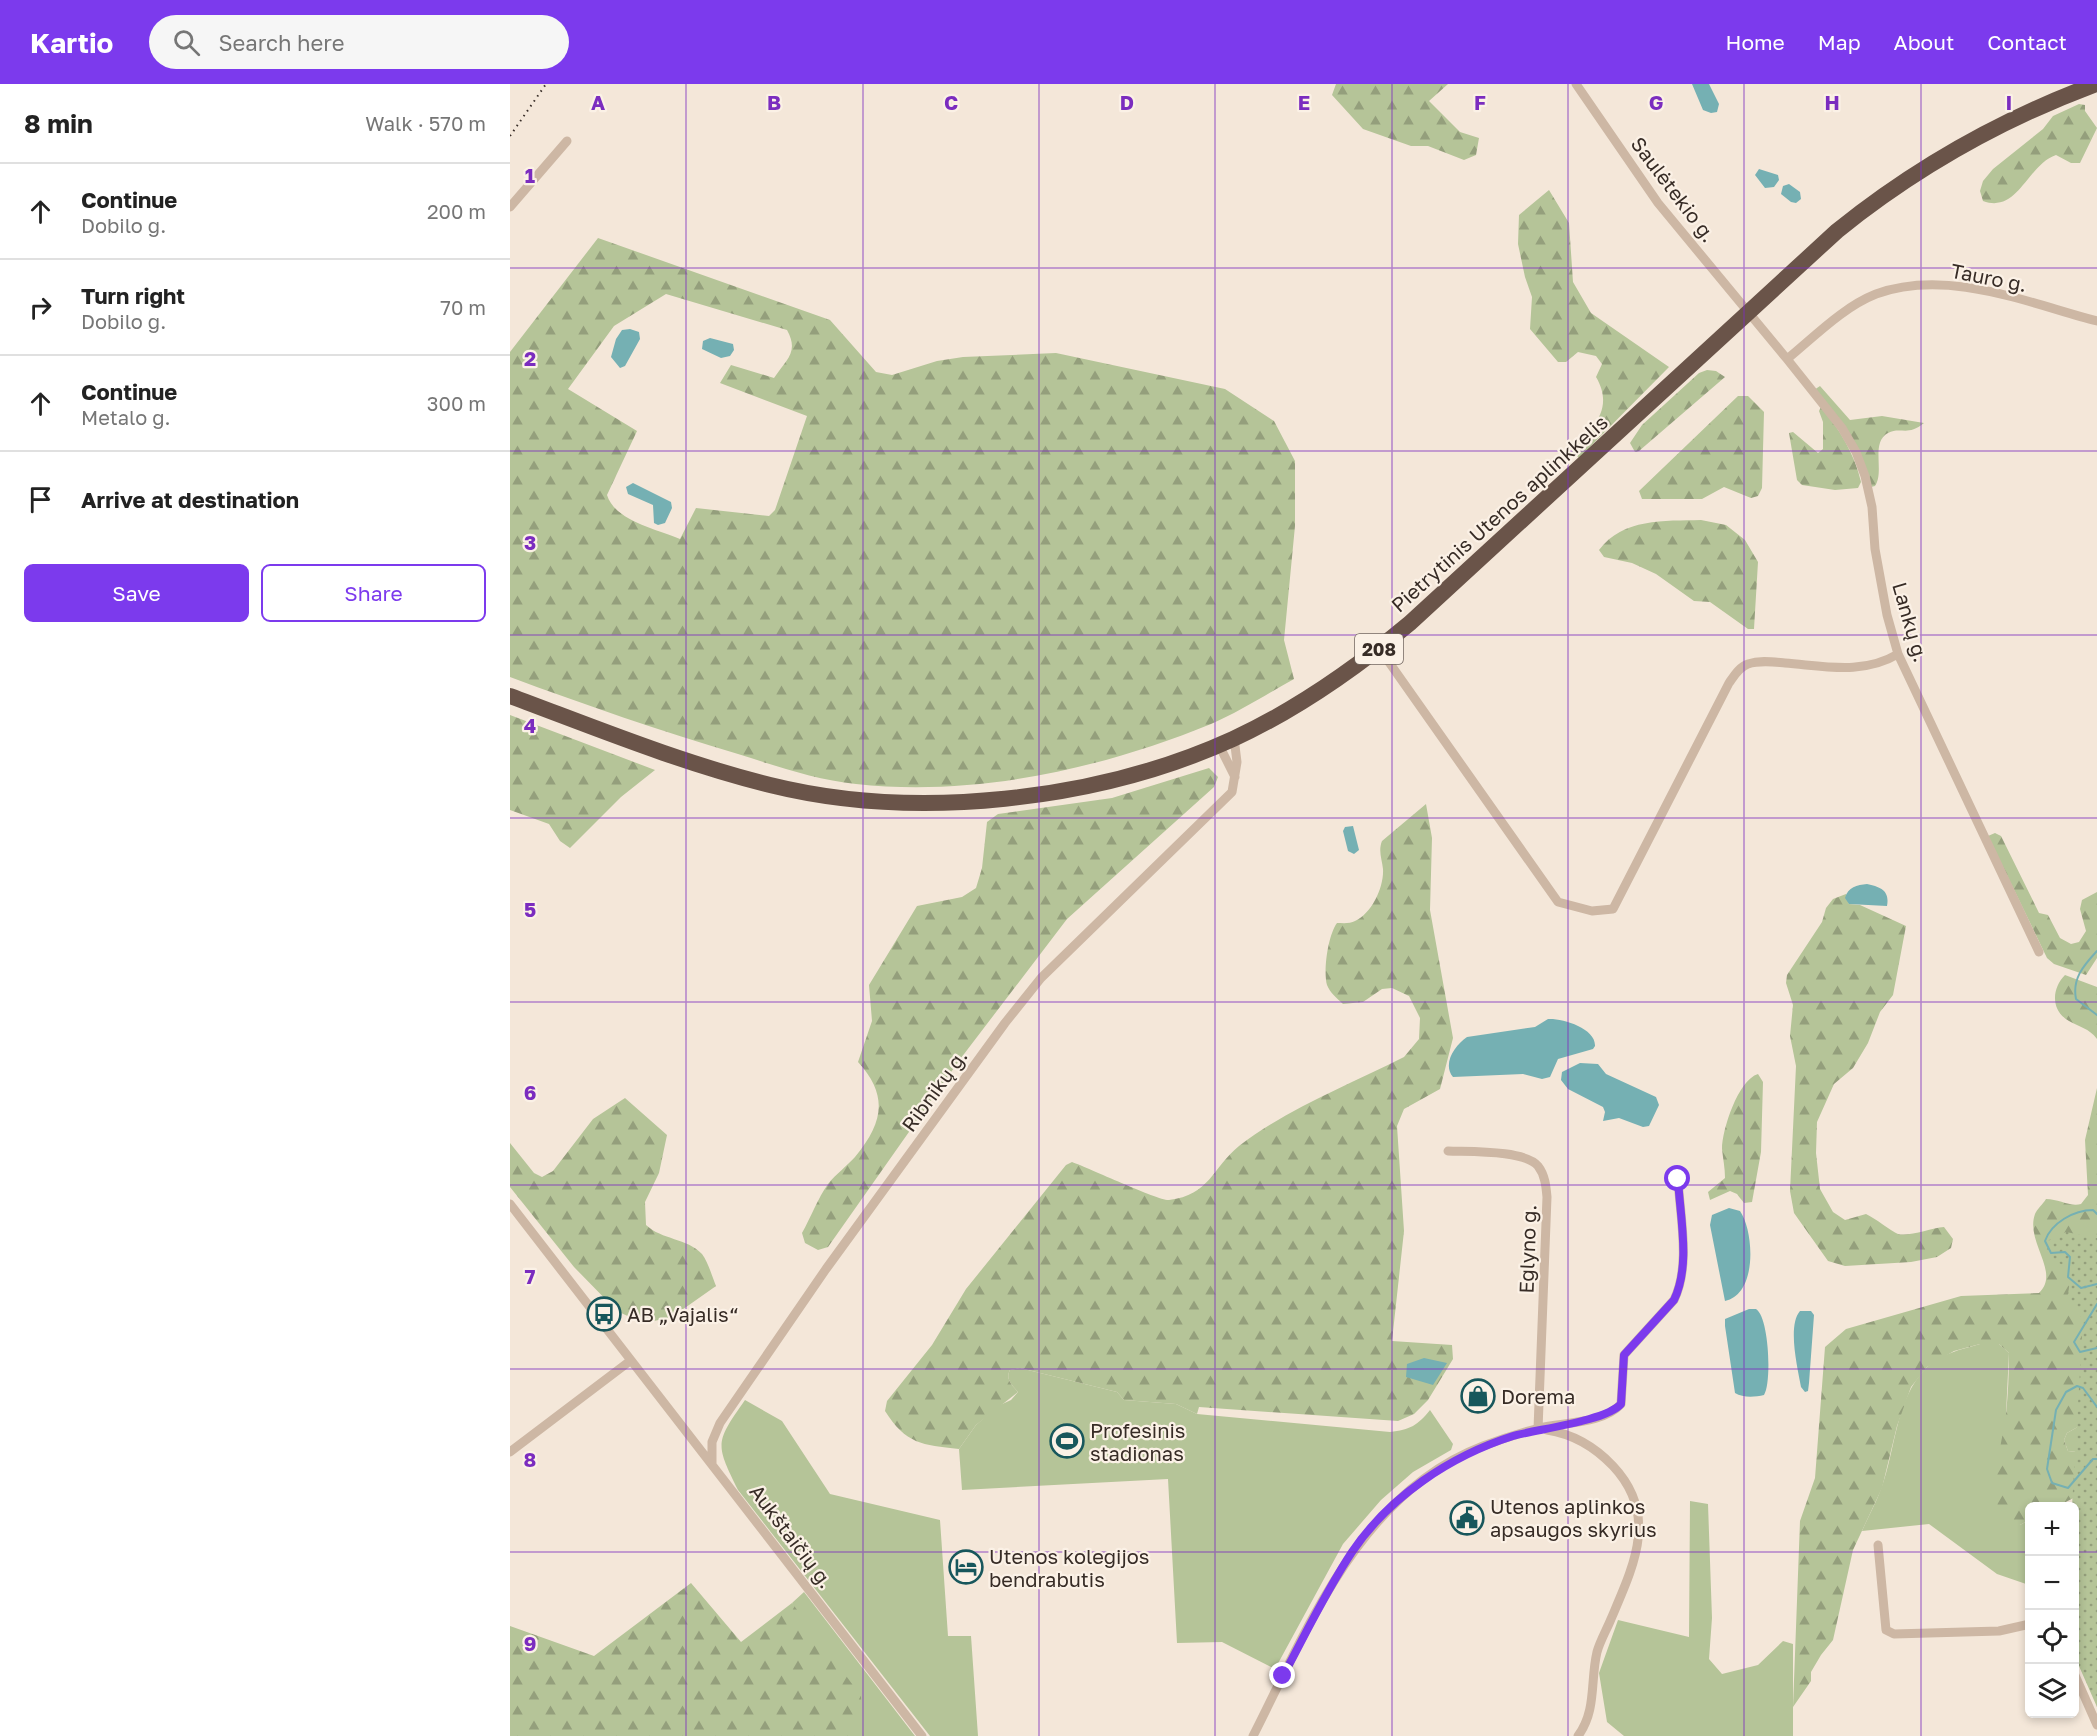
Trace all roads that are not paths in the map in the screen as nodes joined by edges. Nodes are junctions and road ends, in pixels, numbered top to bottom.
1 (1576, 84) edge
2 (2096, 84) edge
3 (567, 141) dead end
4 (510, 207) edge
5 (1747, 313) junction
6 (2097, 321) edge
7 (1787, 359) junction
8 (1379, 648) junction
9 (1899, 654) junction
10 (510, 696) edge
11 (1226, 741) junction
12 (1235, 777) junction
13 (2038, 952) dead end
14 (1448, 1151) dead end
15 (1678, 1179) dead end
16 (510, 1204) edge
17 (630, 1361) junction
18 (1538, 1428) junction
19 (510, 1452) edge
20 (712, 1463) junction
21 (1878, 1545) dead end
22 (2025, 1625) edge
23 (2079, 1684) edge
24 (2097, 1725) edge
25 (922, 1736) edge
26 (1253, 1736) edge
27 (1578, 1736) edge

1 - 5 street, Saulėtekio g.
2 - 5 highway, Pietrytinis Utenos aplinkkelis / 208
3 - 4 street
5 - 7 street, Lankų g.
5 - 8 highway, Pietrytinis Utenos aplinkkelis / 208
6 - 7 street, Tauro g.
7 - 9 street, Lankų g.
8 - 9 street
8 - 11 highway, Pietrytinis Utenos aplinkkelis / 208
9 - 13 street, Lankų g.
10 - 11 highway, Pietrytinis Utenos aplinkkelis / 208
11 - 12 street
11 - 12 street
12 - 20 street, Ribnikų g.
14 - 18 street, Eglyno g.
15 - 18 street
16 - 17 street, Aukštaičių g.
17 - 19 street
17 - 20 street, Aukštaičių g.
18 - 26 street
18 - 27 street
20 - 25 street, Aukštaičių g.
21 - 22 street
23 - 24 street

